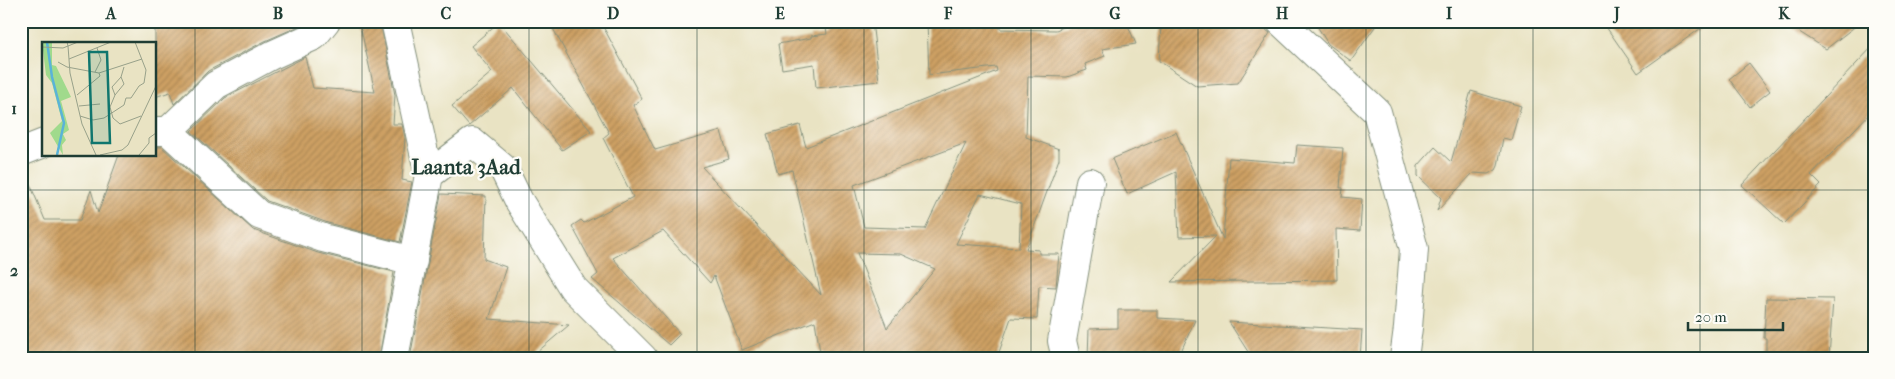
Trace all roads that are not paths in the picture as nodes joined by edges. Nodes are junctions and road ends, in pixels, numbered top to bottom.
1 (326, 21) edge
2 (395, 21) edge
3 (1280, 21) edge
4 (161, 131) edge
5 (42, 144) edge
6 (21, 152) edge
7 (429, 174) junction
8 (1090, 182) dead end
9 (413, 261) junction
10 (394, 358) edge
11 (643, 358) edge
12 (1066, 358) edge
13 (1404, 358) edge

1 - 4 street
2 - 7 street
3 - 13 street
4 - 9 street
5 - 6 street
7 - 9 street
7 - 11 street
8 - 12 street
9 - 10 street

